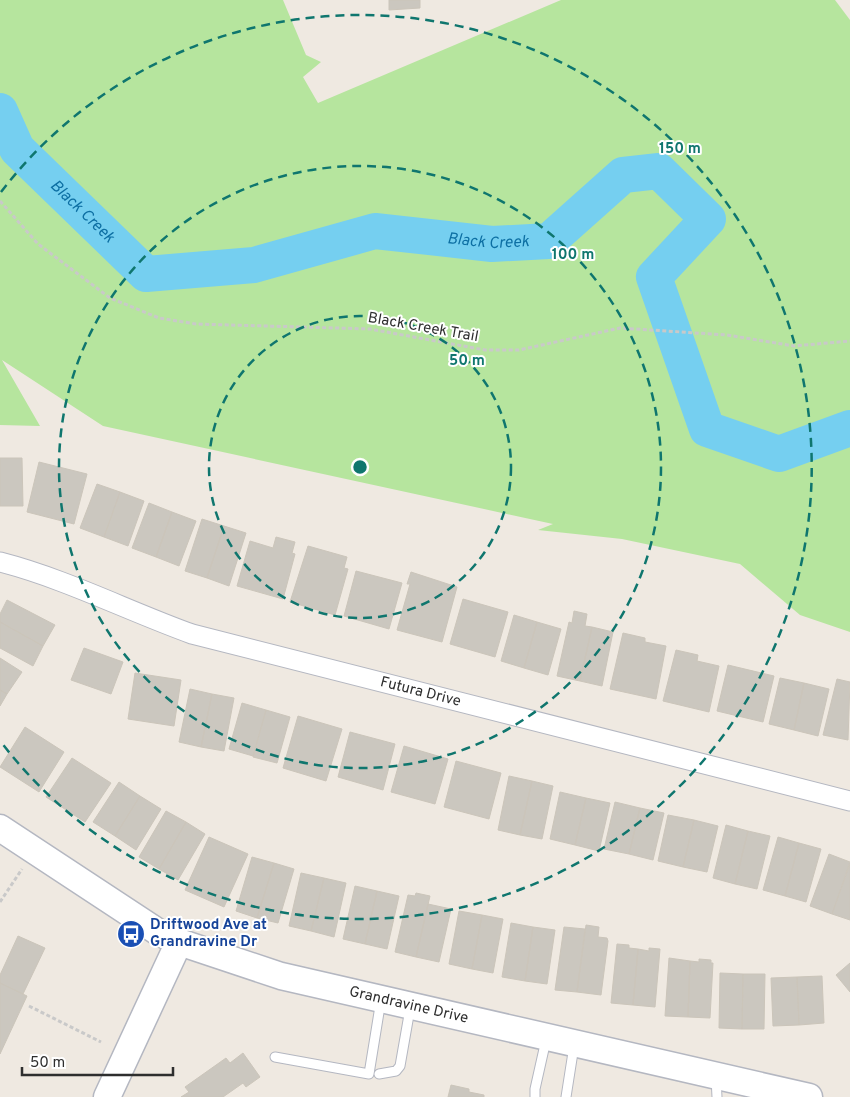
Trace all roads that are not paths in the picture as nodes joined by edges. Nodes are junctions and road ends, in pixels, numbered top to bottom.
1 (0, 562) edge
2 (850, 801) edge
3 (0, 828) edge
4 (179, 942) junction
5 (382, 999) junction
6 (410, 1006) junction
7 (547, 1037) junction
8 (575, 1043) junction
9 (275, 1057) dead end
10 (379, 1074) dead end
11 (717, 1086) edge
12 (107, 1097) edge
13 (535, 1097) edge
14 (566, 1097) edge
15 (809, 1097) edge

1 - 2 street, Futura Drive
3 - 4 street, Grandravine Drive
4 - 5 street, Grandravine Drive
4 - 12 street
5 - 6 street, Grandravine Drive
5 - 9 lane
6 - 7 street, Grandravine Drive
6 - 10 lane
7 - 8 street, Grandravine Drive
7 - 13 lane
8 - 11 street, Grandravine Drive
8 - 14 lane
11 - 15 street, Grandravine Drive

